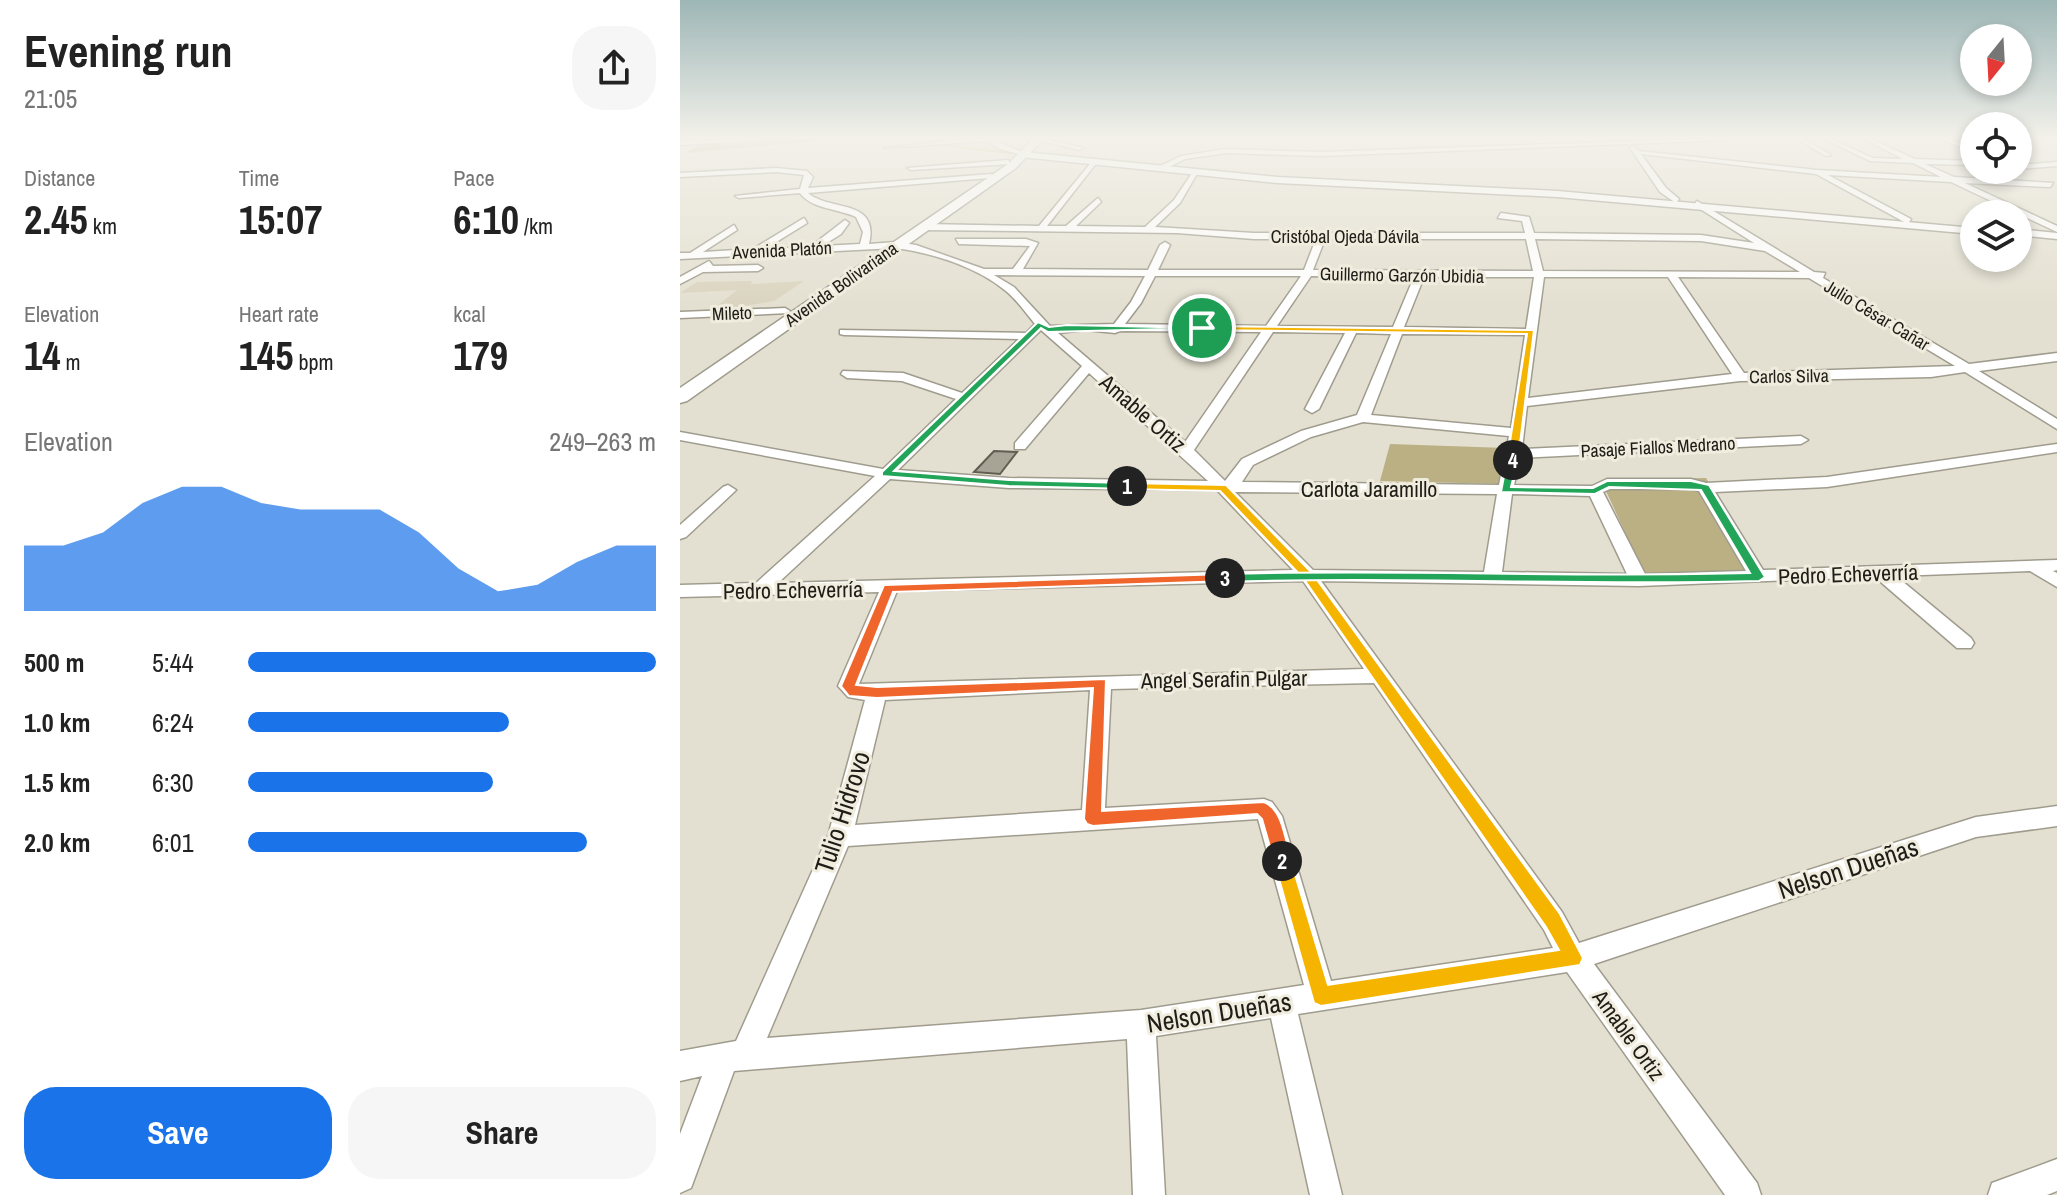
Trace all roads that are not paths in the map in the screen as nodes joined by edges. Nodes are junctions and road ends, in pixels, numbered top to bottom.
1 (755, 195) edge
2 (806, 195) edge
3 (962, 195) edge
4 (965, 195) edge
5 (1067, 195) edge
6 (1181, 195) edge
7 (1567, 195) edge
8 (1574, 195) edge
9 (1669, 195) edge
10 (1859, 195) edge
11 (1984, 195) edge
12 (739, 196) dead end
13 (1098, 200) dead end
14 (1676, 201) junction
15 (1704, 205) junction
16 (1501, 216) dead end
17 (804, 221) dead end
18 (1908, 221) junction
19 (845, 223) dead end
20 (923, 227) junction
21 (1042, 227) junction
22 (1960, 227) edge
23 (734, 228) dead end
24 (1069, 228) junction
25 (1960, 228) edge
26 (1148, 229) junction
27 (2057, 229) edge
28 (2032, 235) edge
29 (1321, 236) junction
30 (1530, 237) junction
31 (2057, 238) edge
32 (959, 241) dead end
33 (1165, 245) dead end
34 (864, 246) junction
35 (890, 246) junction
36 (812, 248) junction
37 (1766, 248) junction
38 (755, 251) junction
39 (729, 253) junction
40 (691, 255) junction
41 (680, 256) edge
42 (758, 268) dead end
43 (701, 269) junction
44 (983, 272) junction
45 (1016, 272) junction
46 (1151, 273) junction
47 (1307, 274) junction
48 (1539, 275) junction
49 (1816, 275) junction
50 (1419, 276) junction
51 (1672, 276) junction
52 (680, 281) edge
53 (785, 311) junction
54 (680, 315) edge
55 (1273, 329) junction
56 (1039, 330) junction
57 (1115, 330) junction
58 (1352, 330) junction
59 (1397, 331) junction
60 (844, 332) dead end
61 (1531, 332) junction
62 (2055, 359) edge
63 (1089, 366) junction
64 (1974, 367) junction
65 (847, 374) dead end
66 (1740, 377) junction
67 (680, 384) edge
68 (680, 397) edge
69 (964, 398) junction
70 (1521, 403) junction
71 (1312, 409) dead end
72 (2057, 413) edge
73 (1363, 418) junction
74 (2057, 425) edge
75 (1517, 433) junction
76 (680, 436) edge
77 (1801, 440) dead end
78 (1020, 446) dead end
79 (2057, 448) edge
80 (1186, 451) junction
81 (1514, 454) junction
82 (886, 474) junction
83 (1227, 488) junction
84 (1705, 488) junction
85 (728, 490) dead end
86 (1505, 490) junction
87 (1595, 491) junction
88 (680, 534) edge
89 (2057, 565) edge
90 (2036, 568) junction
91 (1881, 573) junction
92 (1308, 575) junction
93 (1759, 577) junction
94 (1492, 578) junction
95 (1639, 580) junction
96 (2057, 581) edge
97 (889, 588) junction
98 (680, 591) edge
99 (758, 591) junction
100 (1964, 643) dead end
101 (1380, 676) junction
102 (1101, 682) junction
103 (877, 693) junction
104 (2057, 816) edge
105 (1093, 819) junction
106 (840, 836) junction
107 (1573, 958) junction
108 (1321, 996) junction
109 (1281, 1002) junction
110 (1141, 1024) junction
111 (735, 1056) junction
112 (680, 1066) edge
113 (2057, 1175) edge
114 (680, 1177) edge
115 (1149, 1195) edge
116 (1326, 1195) edge
117 (1745, 1195) edge
118 (2004, 1195) edge

1 - 12 street
2 - 34 street
3 - 35 highway, Avenida Bolivariana
4 - 20 highway, Avenida Bolivariana
5 - 21 street
6 - 26 street
7 - 15 main road
8 - 14 main road
9 - 14 street
10 - 18 street
11 - 27 street
13 - 24 street
14 - 15 main road
15 - 18 main road
15 - 25 main road
15 - 37 street, Julio César Cañar
15 - 49 street, Julio César Cañar
16 - 30 street
17 - 38 street
18 - 22 main road
19 - 36 street
20 - 21 street, Cristóbal Ojeda Dávila
20 - 35 highway, Avenida Bolivariana
21 - 24 street, Cristóbal Ojeda Dávila
23 - 40 street
24 - 26 street, Cristóbal Ojeda Dávila
26 - 29 street, Cristóbal Ojeda Dávila
28 - 31 main road
29 - 30 street, Cristóbal Ojeda Dávila
29 - 47 street
30 - 37 street, Cristóbal Ojeda Dávila
30 - 48 street
32 - 45 street
33 - 46 street
34 - 35 street, Avenida Platón
34 - 36 street, Avenida Platón
35 - 44 street, Amable Ortiz
35 - 53 highway, Avenida Bolivariana
35 - 68 highway, Avenida Bolivariana
36 - 38 street, Avenida Platón
37 - 49 street, Julio César Cañar
38 - 39 street, Avenida Platón
39 - 40 street, Avenida Platón
39 - 43 street
40 - 41 street, Avenida Platón
42 - 43 street
43 - 52 street
44 - 45 street, Guillermo Garzón Ubidia
44 - 56 street, Amable Ortiz
45 - 46 street, Guillermo Garzón Ubidia
46 - 47 street, Guillermo Garzón Ubidia
46 - 57 street
47 - 50 street, Guillermo Garzón Ubidia
47 - 55 street
48 - 50 street, Guillermo Garzón Ubidia
48 - 51 street, Guillermo Garzón Ubidia
48 - 61 street
49 - 51 street, Guillermo Garzón Ubidia
49 - 64 street, Julio César Cañar
50 - 59 street
51 - 66 street
53 - 54 street, Mileto
53 - 67 highway, Avenida Bolivariana
55 - 57 street
55 - 58 street
55 - 80 street
56 - 57 street
56 - 60 street
56 - 63 street, Amable Ortiz
56 - 69 street
58 - 59 street
58 - 71 street
59 - 61 street
59 - 73 street
61 - 70 street
62 - 64 street, Carlos Silva
63 - 78 street
63 - 80 street, Amable Ortiz
64 - 66 street, Carlos Silva
64 - 72 street, Julio César Cañar
64 - 74 street, Julio César Cañar
65 - 69 street
66 - 70 street, Carlos Silva
69 - 82 street
70 - 75 street
73 - 75 street
73 - 83 street
75 - 81 street
76 - 82 street, Carlota Jaramillo
77 - 81 street, Pasaje Fiallos Medrano
79 - 84 street, Carlota Jaramillo
80 - 83 street, Amable Ortiz
81 - 86 street
82 - 83 street, Carlota Jaramillo
82 - 99 street
83 - 86 street, Carlota Jaramillo
83 - 92 street, Amable Ortiz
84 - 87 street, Carlota Jaramillo
84 - 93 street
85 - 88 street
86 - 87 street, Carlota Jaramillo
86 - 94 street
87 - 95 street
89 - 90 street, Pedro Echeverría
90 - 91 street, Pedro Echeverría
90 - 96 street
91 - 93 street, Pedro Echeverría
91 - 100 street
92 - 94 street, Pedro Echeverría
92 - 97 street, Pedro Echeverría
92 - 101 street, Amable Ortiz
93 - 95 street, Pedro Echeverría
94 - 95 street, Pedro Echeverría
97 - 99 street, Pedro Echeverría
97 - 103 street
98 - 99 street, Pedro Echeverría
101 - 102 street, Angel Serafin Pulgar
101 - 107 street, Amable Ortiz
102 - 103 street, Angel Serafin Pulgar
102 - 105 street
103 - 106 street, Tulio Hidrovo
104 - 107 street, Nelson Dueñas
105 - 106 street
105 - 108 street
106 - 111 street, Tulio Hidrovo
107 - 108 street, Nelson Dueñas
107 - 117 street, Amable Ortiz
108 - 109 street, Nelson Dueñas
109 - 110 street, Nelson Dueñas
109 - 116 street
110 - 111 street, Nelson Dueñas
110 - 115 street
111 - 112 street, Nelson Dueñas
111 - 114 street, Tulio Hidrovo
113 - 118 street

